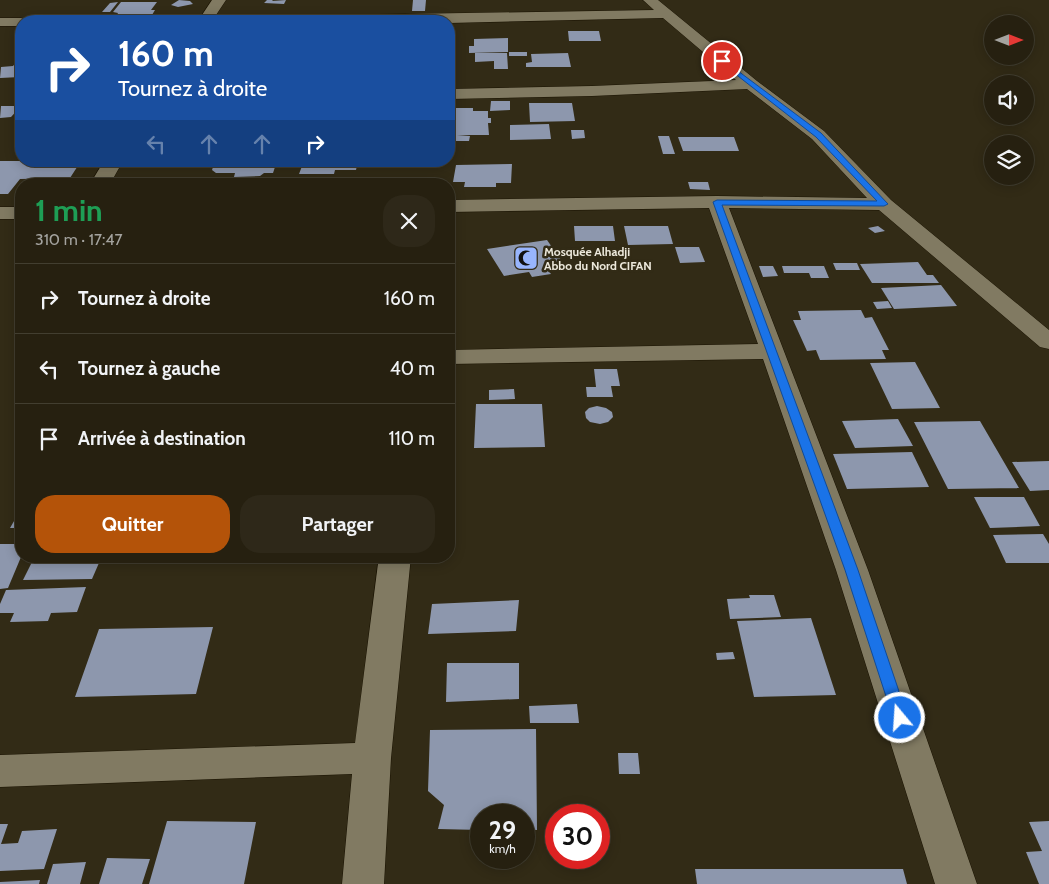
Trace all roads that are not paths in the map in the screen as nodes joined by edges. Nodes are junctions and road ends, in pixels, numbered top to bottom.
1 (219, 0) edge
2 (650, 0) edge
3 (666, 14) junction
4 (209, 15) edge
5 (455, 20) edge
6 (0, 22) edge
7 (15, 22) edge
8 (751, 84) junction
9 (455, 94) edge
10 (110, 167) edge
11 (104, 178) edge
12 (717, 202) junction
13 (884, 204) junction
14 (455, 206) edge
15 (15, 212) edge
16 (0, 213) edge
17 (1049, 342) edge
18 (773, 351) junction
19 (455, 357) edge
20 (394, 563) edge
21 (372, 758) junction
22 (0, 771) edge
23 (363, 884) edge
24 (956, 884) edge

1 - 4 street
2 - 3 street
3 - 5 street
3 - 8 street
6 - 7 street
8 - 9 street
8 - 13 street
10 - 11 street
12 - 13 street
12 - 14 street
12 - 18 street
13 - 17 street
15 - 16 street
18 - 19 street
18 - 24 street
20 - 21 street
21 - 22 street
21 - 23 street

